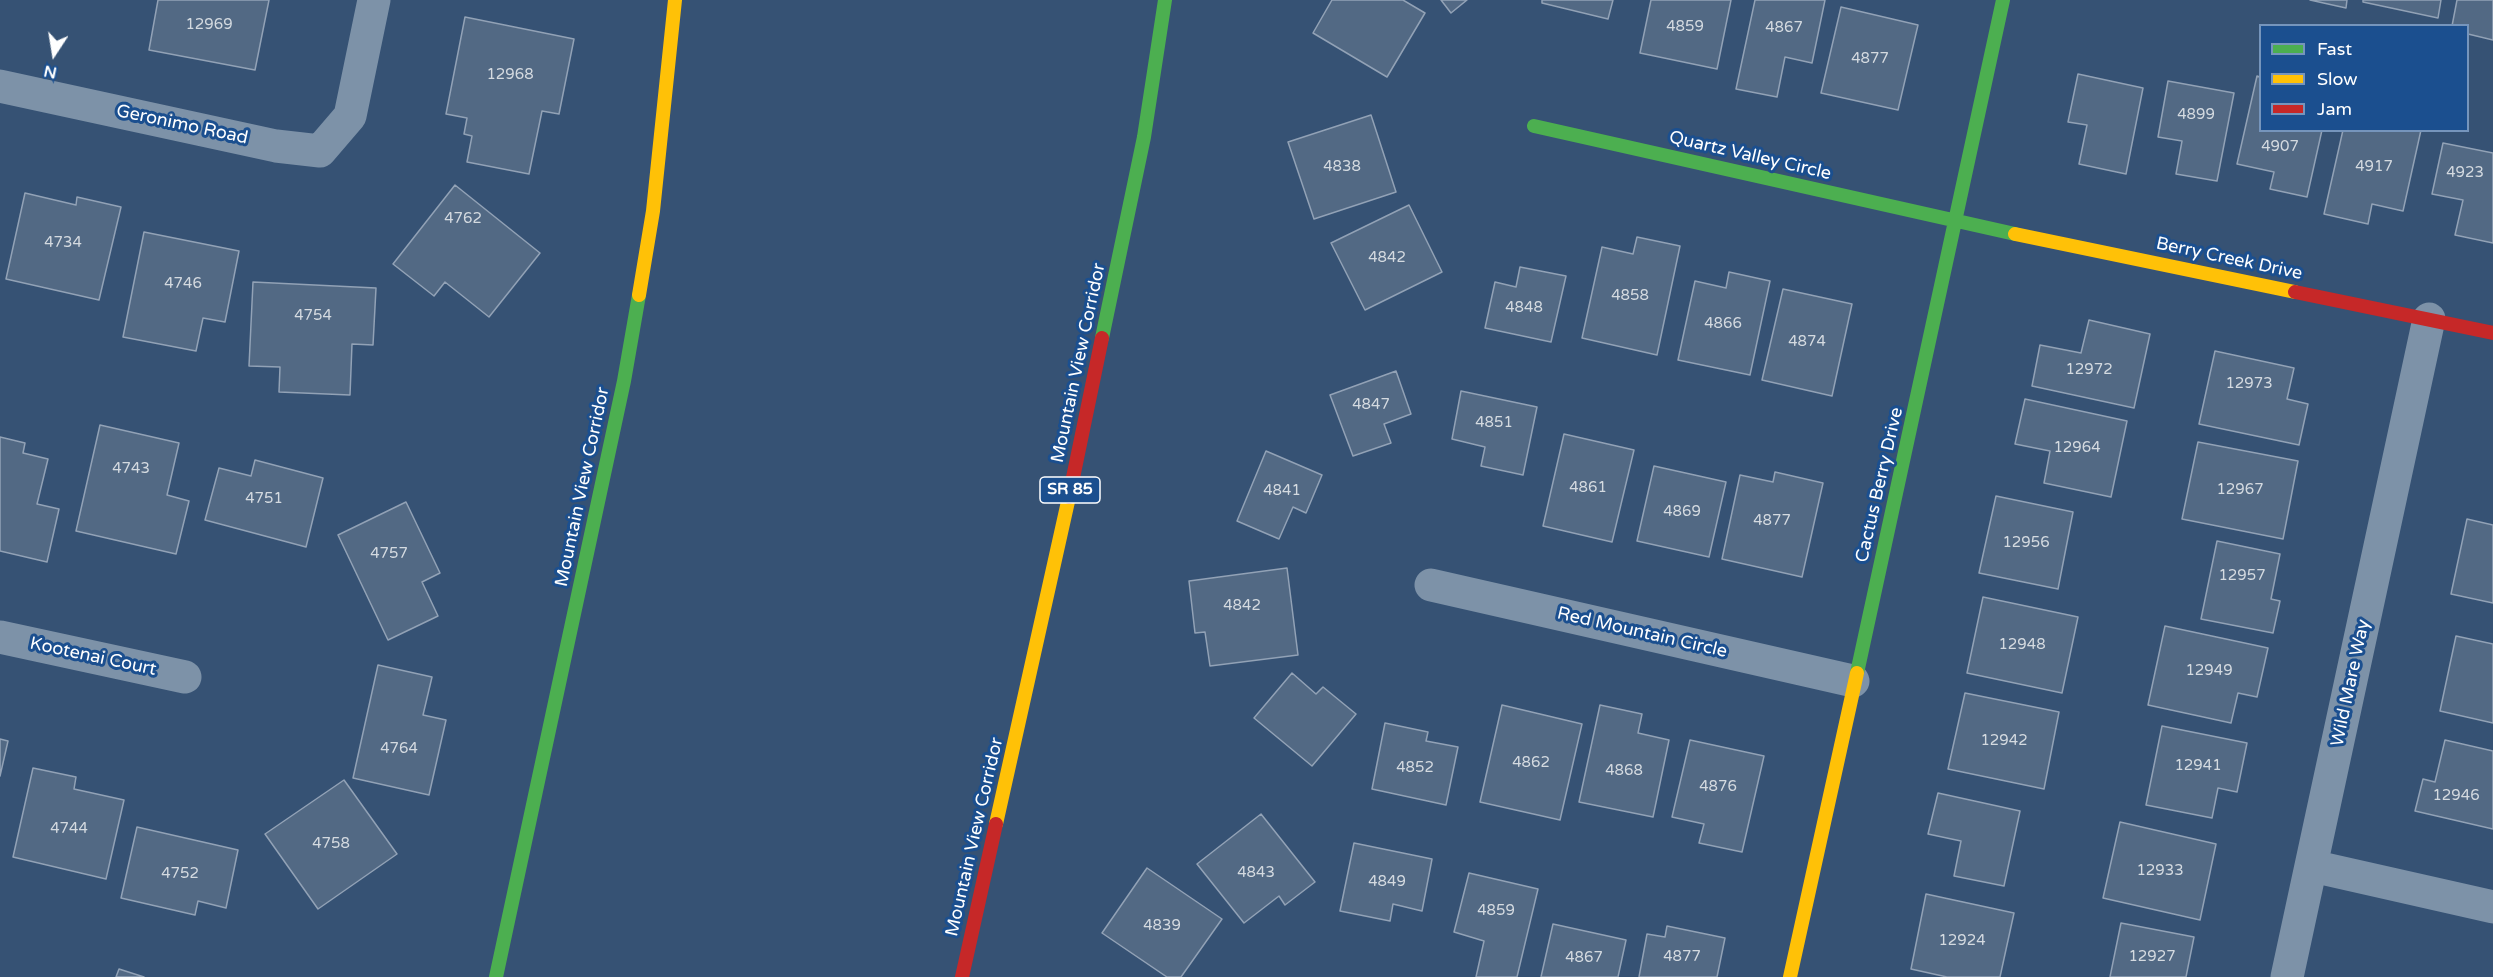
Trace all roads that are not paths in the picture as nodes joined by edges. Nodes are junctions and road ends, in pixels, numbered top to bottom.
1 (374, 0) edge
2 (675, 0) edge
3 (1165, 0) edge
4 (2003, 0) edge
5 (0, 86) edge
6 (1534, 126) dead end
7 (1958, 222) junction
8 (2429, 319) junction
9 (2493, 333) edge
10 (1431, 585) dead end
11 (0, 637) edge
12 (185, 677) dead end
13 (1853, 681) junction
14 (2312, 866) junction
15 (2493, 907) edge
16 (496, 977) edge
17 (963, 977) edge
18 (1790, 977) edge
19 (2287, 977) edge

1 - 5 street, Geronimo Road
2 - 16 main road, Mountain View Corridor
3 - 17 main road, Mountain View Corridor / SR 85
4 - 7 main road, Cactus Berry Drive
6 - 7 main road, Quartz Valley Circle
7 - 8 main road, Berry Creek Drive
7 - 13 main road, Cactus Berry Drive
8 - 9 main road, Berry Creek Drive
8 - 14 street, Wild Mare Way
10 - 13 street, Red Mountain Circle
11 - 12 street, Kootenai Court
13 - 18 main road, Cactus Berry Drive
14 - 15 street
14 - 19 street, Wild Mare Way

